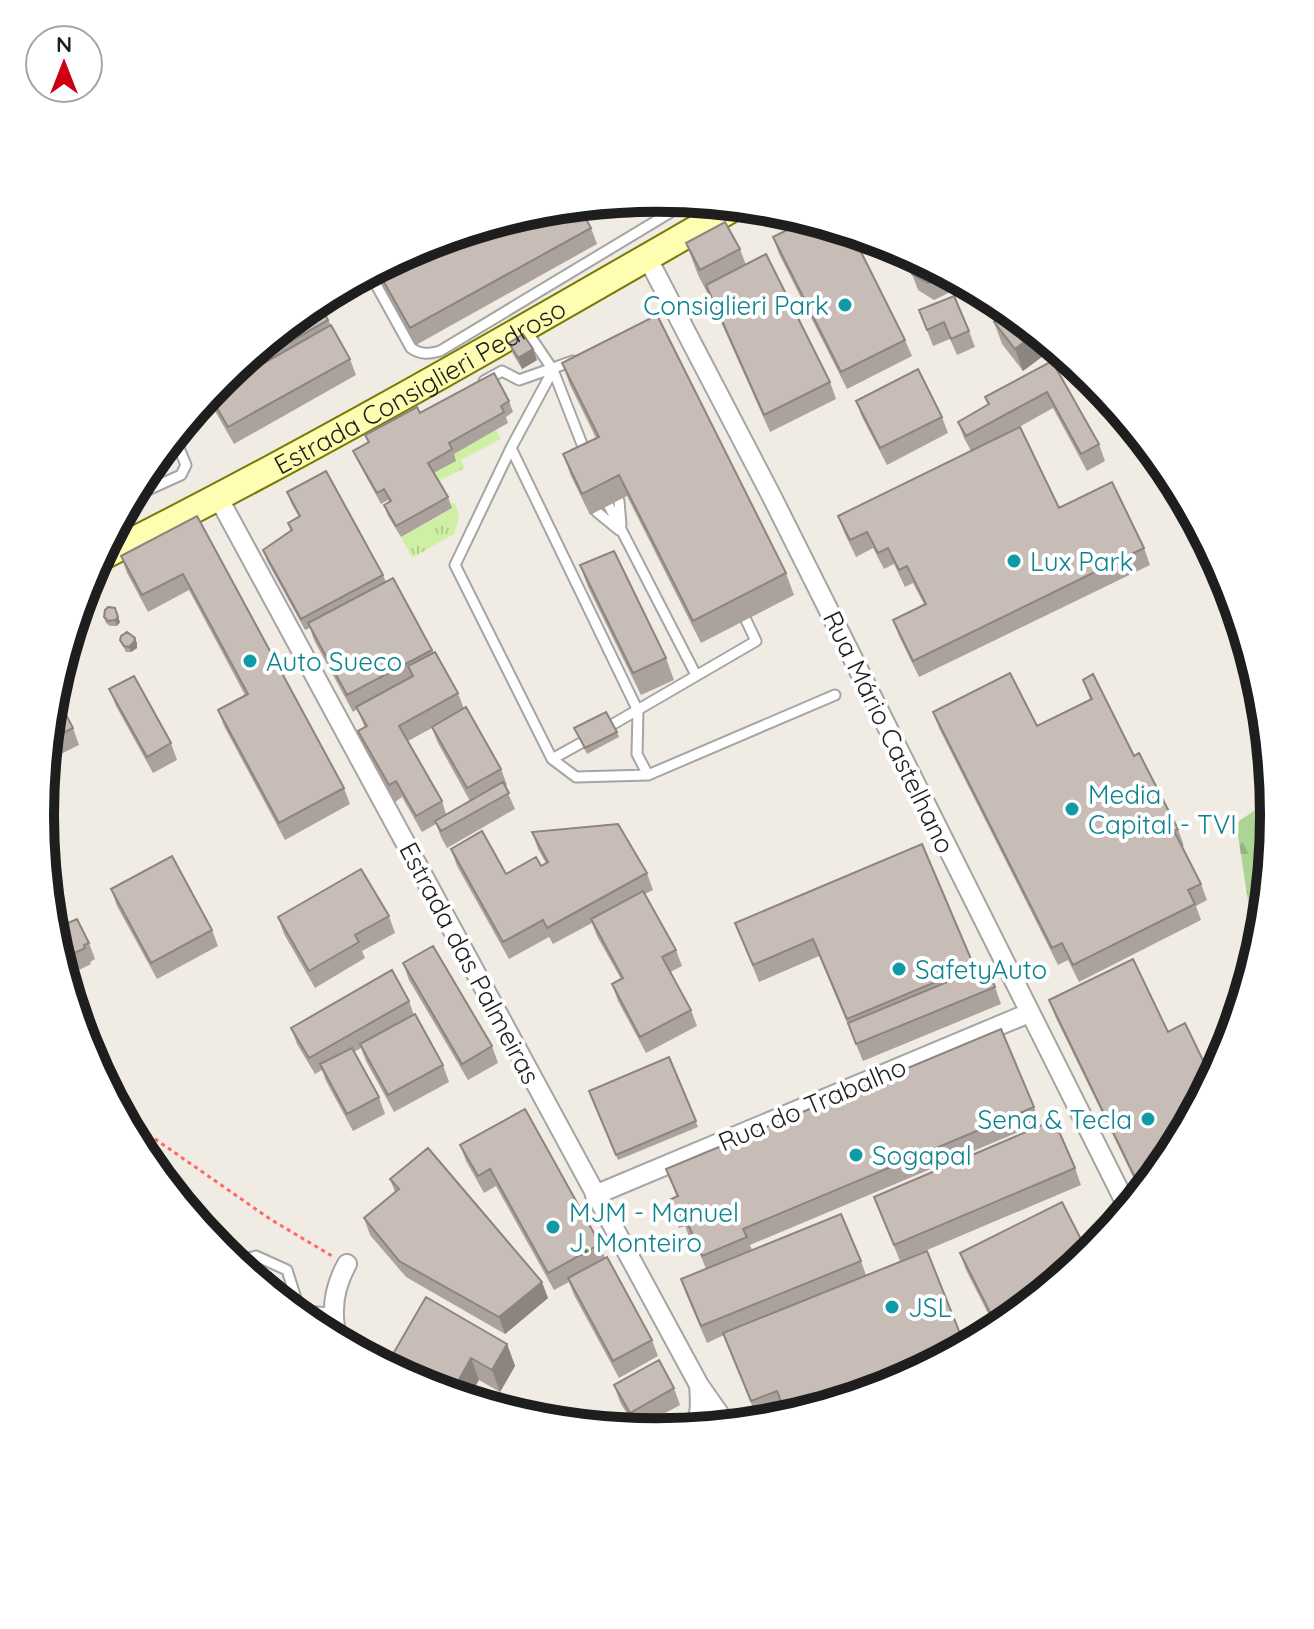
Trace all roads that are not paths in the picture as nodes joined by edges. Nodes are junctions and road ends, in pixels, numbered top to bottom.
1 (671, 212) edge
2 (720, 215) edge
3 (647, 257) junction
4 (375, 282) edge
5 (524, 327) junction
6 (582, 357) edge
7 (553, 370) junction
8 (475, 386) edge
9 (571, 419) junction
10 (179, 447) edge
11 (511, 448) junction
12 (577, 459) edge
13 (596, 464) edge
14 (150, 489) edge
15 (218, 497) junction
16 (614, 503) dead end
17 (597, 512) dead end
18 (622, 532) junction
19 (115, 550) edge
20 (746, 620) dead end
21 (696, 675) junction
22 (835, 695) dead end
23 (638, 711) junction
24 (552, 759) junction
25 (648, 775) junction
26 (1029, 1013) junction
27 (595, 1195) junction
28 (1122, 1197) edge
29 (249, 1258) edge
30 (347, 1264) road end
31 (296, 1297) edge
32 (316, 1312) edge
33 (333, 1313) junction
34 (335, 1324) edge
35 (699, 1385) junction
36 (719, 1414) edge
37 (698, 1416) edge

1 - 4 lane
2 - 3 main road, Estrada Consiglieri Pedroso
3 - 5 main road, Estrada Consiglieri Pedroso
3 - 26 street, Rua Mário Castelhano
5 - 7 lane
5 - 15 main road, Estrada Consiglieri Pedroso
6 - 7 lane
7 - 8 lane
7 - 9 lane
7 - 11 lane
9 - 12 lane
9 - 13 lane
10 - 14 lane
11 - 23 lane
11 - 24 lane
15 - 19 main road, Estrada Consiglieri Pedroso
15 - 27 street, Estrada das Palmeiras
16 - 18 lane
17 - 18 lane
18 - 21 lane
20 - 21 lane
21 - 23 lane
22 - 25 lane
23 - 24 lane
23 - 25 lane
24 - 25 lane
26 - 27 street, Rua do Trabalho
26 - 28 street, Rua Mário Castelhano
27 - 35 street, Estrada das Palmeiras
29 - 31 lane
30 - 33 street
32 - 33 lane
33 - 34 street
35 - 36 street, Estrada das Palmeiras
35 - 37 street

